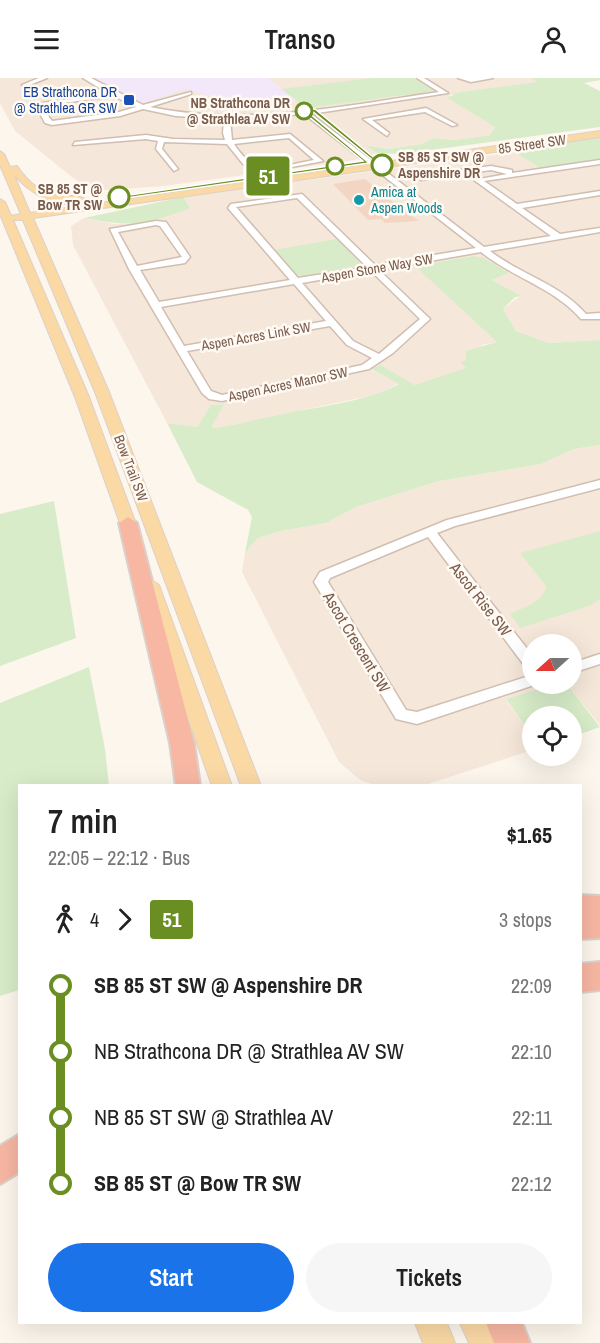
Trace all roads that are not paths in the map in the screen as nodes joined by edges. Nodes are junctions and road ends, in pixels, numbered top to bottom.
1 (44, 78) edge
2 (86, 78) edge
3 (420, 78) edge
4 (461, 78) edge
5 (490, 78) edge
6 (25, 85) dead end
7 (189, 93) dead end
8 (112, 95) junction
9 (379, 102) junction
10 (142, 108) junction
11 (313, 110) junction
12 (304, 111) junction
13 (396, 113) junction
14 (227, 117) junction
15 (235, 117) junction
16 (454, 125) dead end
17 (235, 128) dead end
18 (600, 132) edge
19 (387, 134) dead end
20 (162, 139) junction
21 (233, 139) junction
22 (75, 144) dead end
23 (0, 155) edge
24 (600, 162) edge
25 (375, 164) junction
26 (174, 169) dead end
27 (465, 171) junction
28 (514, 175) junction
29 (420, 178) dead end
30 (478, 180) junction
31 (0, 183) edge
32 (175, 189) junction
33 (600, 193) edge
34 (119, 197) junction
35 (515, 207) junction
36 (76, 209) junction
37 (11, 215) edge
38 (600, 230) edge
39 (558, 237) junction
40 (483, 250) junction
41 (373, 268) junction
42 (133, 269) junction
43 (296, 282) junction
44 (66, 304) junction
45 (155, 305) junction
46 (600, 316) edge
47 (568, 317) dead end
48 (584, 317) junction
49 (330, 323) junction
50 (73, 325) junction
51 (181, 350) junction
52 (379, 358) junction
53 (600, 484) edge
54 (128, 523) junction
55 (430, 532) junction
56 (522, 652) edge
57 (600, 659) edge
58 (582, 665) edge
59 (522, 683) edge
60 (188, 784) edge
61 (221, 784) edge
62 (250, 784) edge
63 (582, 907) edge
64 (600, 908) edge
65 (600, 925) edge
66 (582, 926) edge
67 (600, 976) edge
68 (582, 978) edge
69 (18, 1152) edge
70 (0, 1168) edge
71 (431, 1324) edge
72 (476, 1324) edge
73 (504, 1324) edge
74 (440, 1343) edge
75 (485, 1343) edge
76 (512, 1343) edge

1 - 6 street
2 - 8 street
3 - 9 street
4 - 5 street
7 - 10 street
8 - 10 street
8 - 10 street
9 - 11 street
9 - 13 street
10 - 14 street
11 - 12 street
11 - 25 street
12 - 15 street
12 - 25 street
13 - 16 street
13 - 19 street
14 - 15 street
14 - 21 street
15 - 17 street
18 - 25 main road, 85 Street SW
18 - 25 main road, 85 Street SW
20 - 21 street
20 - 22 street
20 - 26 street
21 - 21 street
23 - 34 main road
23 - 37 main road, Bow Trail SW
24 - 28 street
25 - 32 main road, 85 Street SW
25 - 36 main road
25 - 40 street
27 - 28 street
27 - 29 street
27 - 30 street
28 - 30 street
30 - 35 street
31 - 37 main road
32 - 34 main road, 85 Street SW
32 - 37 main road
33 - 35 street
34 - 37 main road, 85 Street SW
35 - 39 street
36 - 37 main road
36 - 44 main road
37 - 44 main road, Bow Trail SW
37 - 50 main road
37 - 54 main road, Bow Trail SW
38 - 39 street, Aspen Stone Way SW
39 - 40 street, Aspen Stone Way SW
40 - 41 street, Aspen Stone Way SW
40 - 48 street
41 - 43 street, Aspen Stone Way SW
41 - 43 street
41 - 52 street, Aspen Acres Manor SW
42 - 42 street, Aspen Acres Manor SW
42 - 45 street, Aspen Acres Manor SW
43 - 45 street, Aspen Stone Way SW
43 - 49 street
44 - 50 main road, Bow Trail SW
45 - 51 street, Aspen Acres Manor SW
46 - 48 street
47 - 48 street
49 - 51 street, Aspen Acres Link SW
49 - 52 street
50 - 62 main road, Bow Trail SW
51 - 52 street, Aspen Acres Manor SW
53 - 55 street, Ascot Crescent SW
54 - 60 highway
54 - 61 main road, Bow Trail SW
55 - 56 street, Ascot Rise SW
55 - 59 street, Ascot Crescent SW
57 - 58 street
63 - 64 highway
65 - 66 highway
67 - 68 highway
69 - 70 highway
71 - 74 main road
72 - 75 main road
73 - 76 highway

